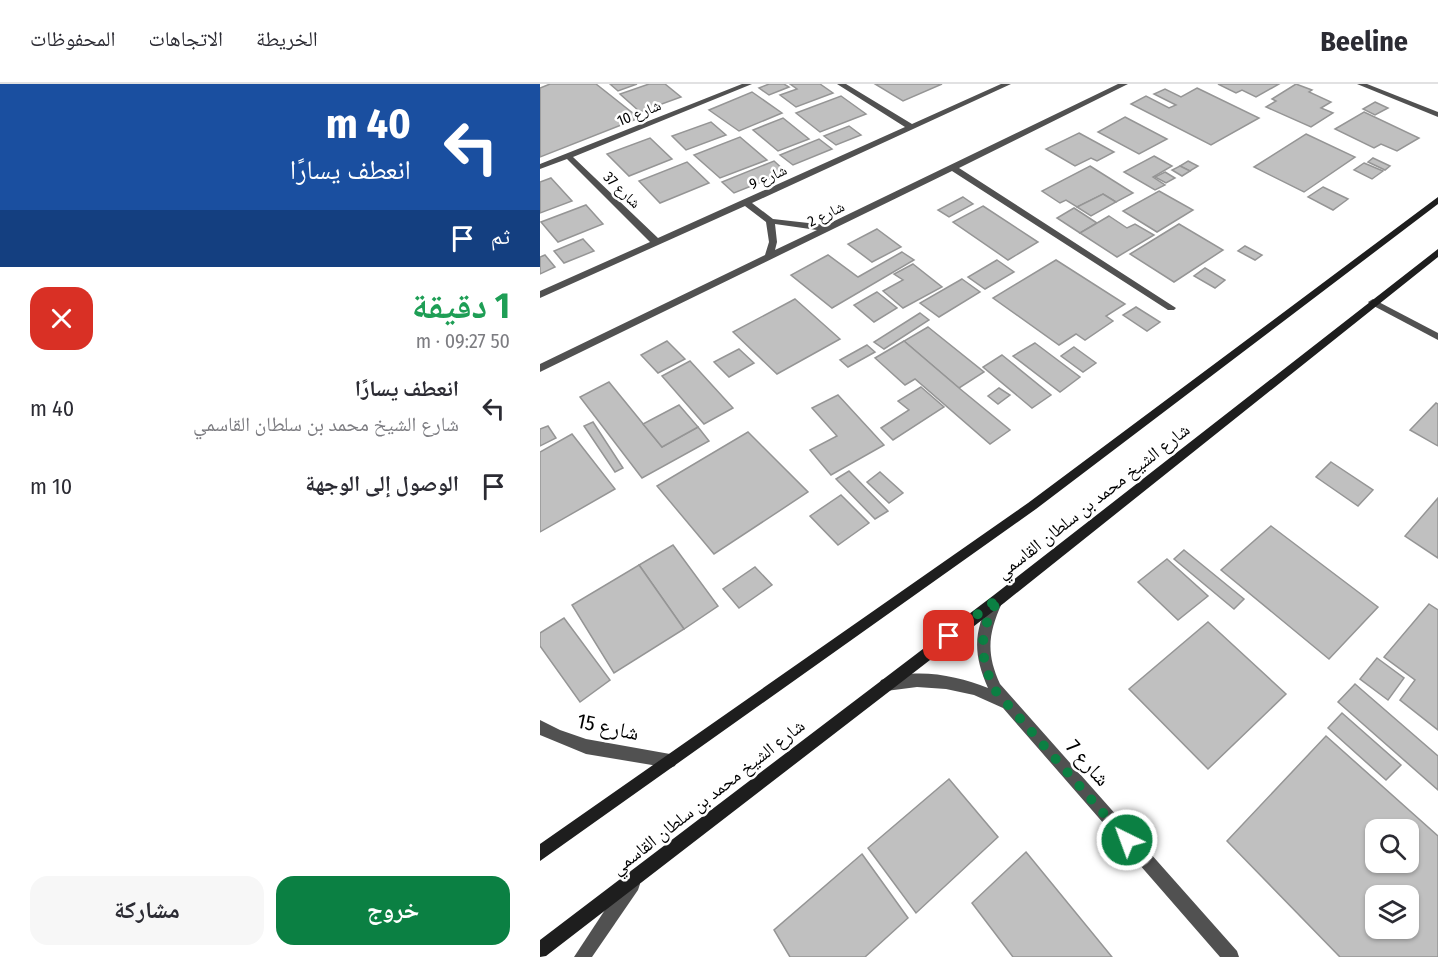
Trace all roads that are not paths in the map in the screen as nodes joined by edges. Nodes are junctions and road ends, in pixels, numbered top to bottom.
1 (748, 84) edge
2 (841, 84) edge
3 (1007, 84) edge
4 (1124, 84) edge
5 (1361, 84) edge
6 (1419, 108) junction
7 (1438, 115) edge
8 (1438, 122) edge
9 (911, 127) junction
10 (568, 156) junction
11 (540, 167) edge
12 (952, 167) junction
13 (1438, 200) edge
14 (746, 202) junction
15 (770, 221) junction
16 (827, 228) junction
17 (657, 243) junction
18 (1438, 252) edge
19 (769, 257) junction
20 (540, 294) edge
21 (1373, 302) junction
22 (1171, 308) dead end
23 (1438, 337) edge
24 (540, 368) edge
25 (999, 598) junction
26 (882, 686) junction
27 (1008, 705) junction
28 (540, 727) edge
29 (670, 761) junction
30 (540, 853) edge
31 (639, 873) junction
32 (540, 950) edge
33 (582, 957) edge
34 (1231, 957) edge

1 - 10 street, شارع 10
2 - 9 street
3 - 9 street, شارع 9
4 - 12 street, شارع 2
5 - 6 street
6 - 7 street
6 - 8 street
9 - 14 street, شارع 9
10 - 11 street, شارع 10
10 - 17 street, شارع 37
12 - 16 street, شارع 2
12 - 22 street
13 - 29 main road, شارع الشيخ محمد بن سلطان القاسمي
14 - 15 street
14 - 17 street, شارع 9
15 - 16 street
15 - 19 street
16 - 19 street, شارع 2
17 - 20 street, شارع 9
18 - 21 main road, شارع الشيخ محمد بن سلطان القاسمي
19 - 24 street, شارع 2
21 - 23 street
21 - 25 main road, شارع الشيخ محمد بن سلطان القاسمي
25 - 26 main road, شارع الشيخ محمد بن سلطان القاسمي
25 - 27 street, شارع 7
26 - 27 street, شارع 7
26 - 31 main road, شارع الشيخ محمد بن سلطان القاسمي
27 - 34 street, شارع 7
28 - 29 street, شارع 15
29 - 30 main road, شارع الشيخ محمد بن سلطان القاسمي
31 - 32 main road, شارع الشيخ محمد بن سلطان القاسمي
31 - 33 street

